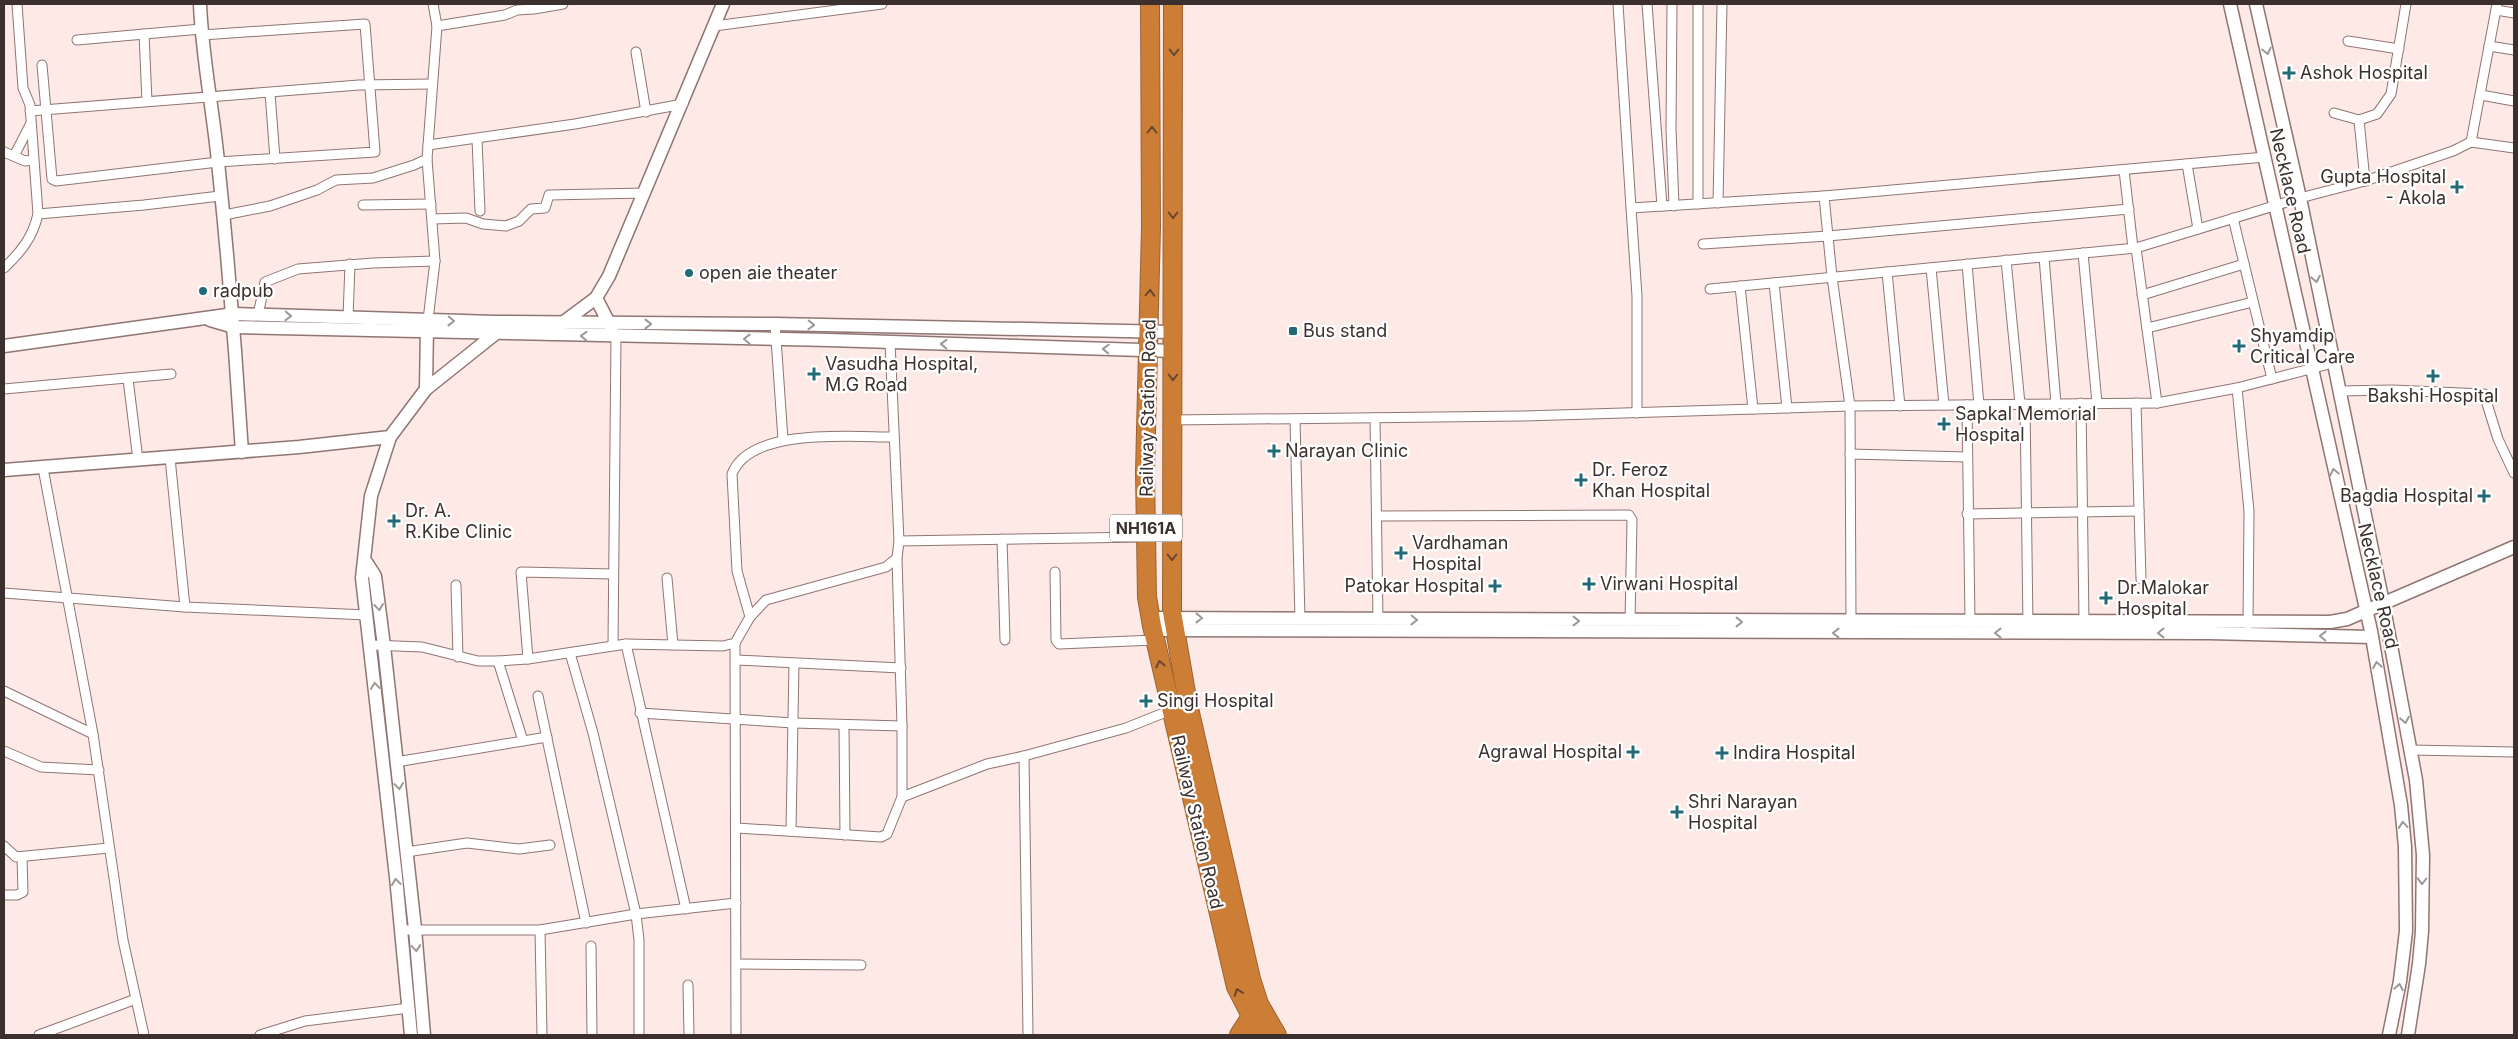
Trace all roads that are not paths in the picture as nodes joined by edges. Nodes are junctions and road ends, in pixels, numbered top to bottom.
1 (17, 4) edge
2 (200, 4) edge
3 (433, 4) edge
4 (563, 4) edge
5 (723, 4) edge
6 (882, 4) edge
7 (1150, 4) edge
8 (1173, 4) edge
9 (1618, 4) edge
10 (1647, 4) edge
11 (1672, 4) edge
12 (1698, 4) edge
13 (1722, 4) edge
14 (2230, 4) edge
15 (2256, 4) edge
16 (2406, 4) edge
17 (2496, 7) edge
18 (2514, 13) edge
19 (437, 26) junction
20 (714, 26) junction
21 (201, 32) junction
22 (144, 34) junction
23 (78, 40) dead end
24 (2348, 41) dead end
25 (2489, 46) junction
26 (2399, 49) junction
27 (2514, 50) edge
28 (636, 52) dead end
29 (42, 64) dead end
30 (432, 84) junction
31 (368, 85) junction
32 (270, 93) junction
33 (2481, 95) junction
34 (210, 98) junction
35 (2514, 101) edge
36 (147, 102) junction
37 (682, 104) junction
38 (46, 110) junction
39 (30, 111) junction
40 (646, 112) junction
41 (2334, 113) dead end
42 (2358, 120) junction
43 (31, 124) junction
44 (477, 139) junction
45 (2471, 142) junction
46 (428, 145) junction
47 (2514, 148) edge
48 (4, 152) edge
49 (14, 156) junction
50 (2265, 157) junction
51 (275, 159) junction
52 (427, 159) junction
53 (33, 160) junction
54 (218, 162) junction
55 (2187, 164) junction
56 (2124, 170) junction
57 (2365, 181) junction
58 (644, 194) junction
59 (220, 196) junction
60 (1824, 196) junction
61 (2300, 198) junction
62 (1718, 203) junction
63 (431, 204) junction
64 (1698, 204) junction
65 (363, 205) dead end
66 (2276, 205) junction
67 (1662, 206) junction
68 (1674, 206) junction
69 (1631, 208) junction
70 (2128, 209) junction
71 (480, 211) dead end
72 (38, 214) junction
73 (224, 215) junction
74 (2233, 218) junction
75 (432, 219) junction
76 (2198, 229) junction
77 (1828, 236) junction
78 (1703, 244) dead end
79 (2135, 248) junction
80 (2083, 253) junction
81 (2044, 257) junction
82 (2006, 260) junction
83 (435, 261) junction
84 (350, 264) junction
85 (1967, 264) junction
86 (2244, 264) junction
87 (4, 268) edge
88 (1931, 268) junction
89 (1887, 272) junction
90 (1832, 277) junction
91 (1774, 283) junction
92 (1740, 286) junction
93 (1710, 289) dead end
94 (2142, 295) junction
95 (596, 298) junction
96 (2253, 302) junction
97 (258, 315) junction
98 (348, 318) junction
99 (234, 321) junction
100 (562, 323) junction
101 (610, 324) junction
102 (775, 324) junction
103 (427, 326) junction
104 (2146, 328) junction
105 (1172, 332) junction
106 (1148, 333) junction
107 (495, 334) junction
108 (549, 334) junction
109 (616, 337) junction
110 (775, 339) junction
111 (890, 342) junction
112 (4, 346) edge
113 (1148, 351) junction
114 (1173, 351) junction
115 (2333, 363) junction
116 (2310, 369) junction
117 (171, 374) dead end
118 (128, 379) junction
119 (2272, 379) junction
120 (2237, 388) junction
121 (4, 389) edge
122 (426, 389) junction
123 (2339, 391) junction
124 (2081, 403) junction
125 (2097, 403) junction
126 (2136, 403) junction
127 (2157, 403) junction
128 (2022, 404) junction
129 (2056, 404) junction
130 (1944, 405) junction
131 (1967, 405) junction
132 (1979, 405) junction
133 (1850, 406) junction
134 (1900, 406) junction
135 (1787, 408) junction
136 (1753, 409) junction
137 (1637, 412) junction
138 (1375, 418) junction
139 (1295, 419) junction
140 (1172, 420) junction
141 (390, 437) junction
142 (893, 437) junction
143 (784, 440) junction
144 (242, 452) junction
145 (1850, 454) junction
146 (1967, 457) junction
147 (170, 458) junction
148 (138, 460) junction
149 (43, 468) junction
150 (4, 470) edge
151 (2514, 473) edge
152 (2139, 511) junction
153 (2026, 512) junction
154 (2083, 512) junction
155 (1967, 514) junction
156 (1376, 516) junction
157 (1146, 537) junction
158 (1002, 539) junction
159 (899, 541) junction
160 (2514, 547) edge
161 (897, 558) junction
162 (366, 562) junction
163 (1055, 572) dead end
164 (613, 574) junction
165 (667, 578) dead end
166 (2141, 580) dead end
167 (456, 585) dead end
168 (4, 593) edge
169 (66, 598) junction
170 (2383, 603) junction
171 (185, 607) junction
172 (2366, 610) junction
173 (367, 615) junction
174 (750, 617) junction
175 (1300, 619) junction
176 (1378, 620) junction
177 (1630, 621) junction
178 (1851, 621) junction
179 (1970, 622) junction
180 (2084, 622) junction
181 (1174, 624) junction
182 (2248, 624) junction
183 (2028, 628) junction
184 (1153, 630) junction
185 (2372, 637) junction
186 (1005, 640) dead end
187 (735, 643) junction
188 (626, 644) junction
189 (377, 645) junction
190 (613, 645) junction
191 (673, 645) junction
192 (570, 653) junction
193 (458, 657) junction
194 (528, 659) junction
195 (736, 660) junction
196 (498, 661) junction
197 (794, 663) junction
198 (901, 668) junction
199 (4, 691) edge
200 (538, 696) dead end
201 (1171, 710) junction
202 (640, 713) junction
203 (392, 715) junction
204 (378, 716) junction
205 (736, 718) junction
206 (794, 723) junction
207 (844, 725) junction
208 (902, 726) junction
209 (93, 734) junction
210 (547, 737) junction
211 (523, 741) junction
212 (2411, 750) junction
213 (4, 751) edge
214 (2514, 752) edge
215 (1024, 756) junction
216 (396, 762) junction
217 (99, 770) junction
218 (2415, 771) junction
219 (2396, 772) junction
220 (902, 797) junction
221 (736, 828) junction
222 (791, 831) junction
223 (845, 835) junction
224 (550, 845) dead end
225 (4, 846) edge
226 (109, 848) junction
227 (406, 852) junction
228 (22, 856) junction
229 (4, 895) edge
230 (736, 903) junction
231 (686, 909) junction
232 (636, 914) junction
233 (586, 923) junction
234 (415, 929) junction
235 (401, 930) junction
236 (540, 930) junction
237 (2406, 931) junction
238 (2422, 931) junction
239 (591, 946) dead end
240 (736, 964) junction
241 (861, 965) dead end
242 (688, 984) dead end
243 (136, 999) junction
244 (409, 1008) junction
245 (1254, 1011) junction
246 (39, 1035) edge
247 (144, 1035) edge
248 (260, 1035) edge
249 (411, 1035) edge
250 (424, 1035) edge
251 (542, 1035) edge
252 (592, 1035) edge
253 (639, 1035) edge
254 (689, 1035) edge
255 (736, 1035) edge
256 (1028, 1035) edge
257 (1239, 1035) edge
258 (1261, 1035) edge
259 (1277, 1035) edge
260 (2389, 1035) edge
261 (2408, 1035) edge

1 - 39 street
2 - 21 main road
3 - 19 street
4 - 19 street
5 - 20 main road
6 - 20 street
106 -> 7 highway, Railway Station Road / NH161A
8 -> 105 highway, Railway Station Road / NH161A
9 - 69 street
10 - 67 street
11 - 68 street
12 - 64 street
13 - 62 street
14 - 50 main road, Necklace Road
15 -> 61 main road, Necklace Road
16 - 26 street
17 - 18 street
17 - 25 street
19 - 30 street
20 - 37 main road
21 - 22 street
21 - 31 street
21 - 34 main road
22 - 23 street
22 - 36 street
24 - 26 street
25 - 27 street
25 - 33 street
26 - 42 street
28 - 40 street
29 - 38 street
30 - 31 street
30 - 46 street
31 - 32 street
31 - 51 street
32 - 34 street
32 - 51 street
33 - 35 street
33 - 45 street
34 - 36 street
34 - 54 main road
36 - 38 street
37 - 40 street
37 - 58 main road
38 - 39 street
38 - 54 street
39 - 43 street
40 - 44 street
41 - 42 street
42 - 57 street
43 - 49 street
43 - 53 street
44 - 46 street
44 - 71 street
45 - 47 street
45 - 57 street
46 - 52 street
48 - 49 street
49 - 53 street
50 - 55 street
50 - 66 main road, Necklace Road
51 - 54 street
52 - 63 street
52 - 73 street
53 - 72 street
54 - 59 main road
55 - 56 street
55 - 76 street
56 - 60 street
56 - 70 street
57 - 61 street
58 - 75 street
58 - 95 main road
59 - 72 street
59 - 73 main road
60 - 62 street
60 - 77 street
61 - 66 street
61 -> 115 main road, Necklace Road
62 - 64 street
63 - 65 street
63 - 75 street
64 - 68 street
66 - 74 street
66 - 116 main road, Necklace Road
67 - 68 street
67 - 69 street
69 - 137 street
70 - 77 street
70 - 79 street
72 - 87 street
73 - 99 main road
74 - 76 street
74 - 86 street
75 - 83 street
76 - 79 street
77 - 78 street
77 - 90 street
79 - 80 street
79 - 94 street
80 - 81 street
80 - 125 street
81 - 82 street
81 - 129 street
82 - 85 street
82 - 128 street
83 - 84 street
83 - 103 street
84 - 97 street
84 - 98 street
85 - 88 street
85 - 132 street
86 - 94 street
86 - 96 street
88 - 89 street
88 - 130 street
89 - 90 street
89 - 134 street
90 - 91 street
90 - 133 street
91 - 92 street
91 - 135 street
92 - 93 street
92 - 136 street
94 - 104 street
95 - 100 main road
95 - 101 main road
96 - 104 street
96 - 119 street
97 -> 98 main road
97 - 99 main road
98 - 103 main road
99 - 103 main road
99 - 112 main road
99 - 144 main road
100 - 101 main road
103 -> 100 main road
100 - 108 main road
101 -> 102 main road
101 - 109 main road
102 -> 106 main road
102 - 110 street
103 - 107 main road
103 - 122 main road
104 - 127 street
105 - 106 main road
105 - 114 highway, Railway Station Road / NH161A
106 - 113 highway, Railway Station Road / NH161A
107 - 108 main road
107 - 122 main road
109 -> 108 main road
110 -> 109 main road
109 - 164 street
110 - 111 main road
110 - 143 street
113 -> 111 main road
111 - 142 street
113 - 114 main road
113 - 157 highway, Railway Station Road / NH161A
114 -> 140 highway, Railway Station Road / NH161A
115 - 116 street
115 - 123 main road, Necklace Road
116 - 119 street
172 -> 116 main road, Necklace Road
117 - 118 street
118 - 121 street
118 - 148 street
119 - 120 street
120 - 127 street
120 - 182 street
122 - 141 main road
123 - 151 street
123 - 170 main road, Necklace Road
124 - 125 street
124 - 129 street
124 - 154 street
125 - 126 street
126 - 127 street
126 - 152 street
128 - 129 street
128 - 132 street
128 - 153 street
130 - 131 street
130 - 134 street
131 - 132 street
131 - 146 street
133 - 134 street
133 - 135 street
133 - 145 street
135 - 136 street
136 - 137 street
137 - 138 street
138 - 139 street
138 - 156 street
139 - 140 street
139 - 175 street
140 -> 181 highway, Railway Station Road / NH161A
141 - 144 main road
141 - 162 main road
142 - 143 street
142 - 159 street
143 - 174 street
144 - 147 main road
145 - 146 street
145 - 178 street
146 - 155 street
147 - 148 main road
147 - 171 street
148 - 149 main road
149 - 150 main road
149 - 169 street
152 - 154 street
152 - 166 street
153 - 154 street
153 - 155 street
153 - 183 street
154 - 180 street
155 - 179 street
156 - 176 street
156 - 177 street
157 - 158 street
157 - 184 highway, Railway Station Road / NH161A
158 - 159 street
158 - 186 street
159 - 161 street
160 - 170 main road
161 - 174 street
161 - 198 street
162 - 173 main road
162 -> 189 main road
163 - 184 street
164 - 190 street
164 - 194 street
165 - 191 street
167 - 193 street
168 - 169 street
169 - 171 street
169 - 209 street
170 - 172 main road
170 -> 212 main road, Necklace Road
171 - 173 street
172 - 182 main road
172 - 185 main road, Necklace Road
173 - 189 main road
174 - 187 street
175 - 176 main road
181 -> 175 main road
176 -> 177 main road
177 -> 178 main road
178 - 179 main road
179 - 183 main road
180 - 182 main road
180 - 183 main road
183 -> 181 main road
181 - 184 main road
181 - 245 highway, Railway Station Road / NH161A
185 -> 183 main road
201 -> 184 highway, Railway Station Road / NH161A
219 -> 185 main road, Necklace Road
187 - 191 street
187 - 195 street
188 - 190 street
188 - 191 street
188 - 202 street
189 - 193 street
189 - 203 main road
204 -> 189 main road
190 - 192 street
192 - 194 street
192 - 232 street
193 - 196 street
194 - 196 street
195 - 197 street
195 - 205 street
196 - 211 street
197 - 198 street
197 - 206 street
198 - 208 street
199 - 209 street
200 - 210 street
201 - 215 street
245 -> 201 highway, Railway Station Road / NH161A
202 - 205 street
202 - 231 street
203 - 204 main road
203 - 216 main road
235 -> 204 main road
205 - 206 street
205 - 221 street
206 - 207 street
206 - 222 street
207 - 208 street
207 - 223 street
208 - 220 street
209 - 217 street
210 - 211 street
210 - 233 street
211 - 216 street
212 - 214 street
212 - 218 main road, Necklace Road
213 - 217 street
215 - 220 street
215 - 256 street
216 -> 227 main road
217 - 226 street
218 - 219 main road
218 -> 238 main road, Necklace Road
237 -> 219 main road, Necklace Road
220 - 223 street
221 - 222 street
221 - 230 street
222 - 223 street
224 - 227 street
225 - 228 street
226 - 228 street
226 - 243 street
227 - 234 main road
228 - 229 street
230 - 231 street
230 - 240 street
231 - 232 street
232 - 233 street
232 - 253 street
233 - 236 street
234 - 235 street
234 - 236 street
234 -> 250 main road
235 - 244 main road
236 - 251 street
237 - 238 main road
260 -> 237 main road, Necklace Road
238 - 261 main road, Necklace Road
239 - 252 street
240 - 241 street
240 - 255 street
242 - 254 street
243 - 246 street
243 - 247 street
244 - 248 street
244 - 249 main road
245 - 257 highway
245 - 258 highway, Railway Station Road / NH161A
245 - 259 highway, Railway Station Road / NH161A

